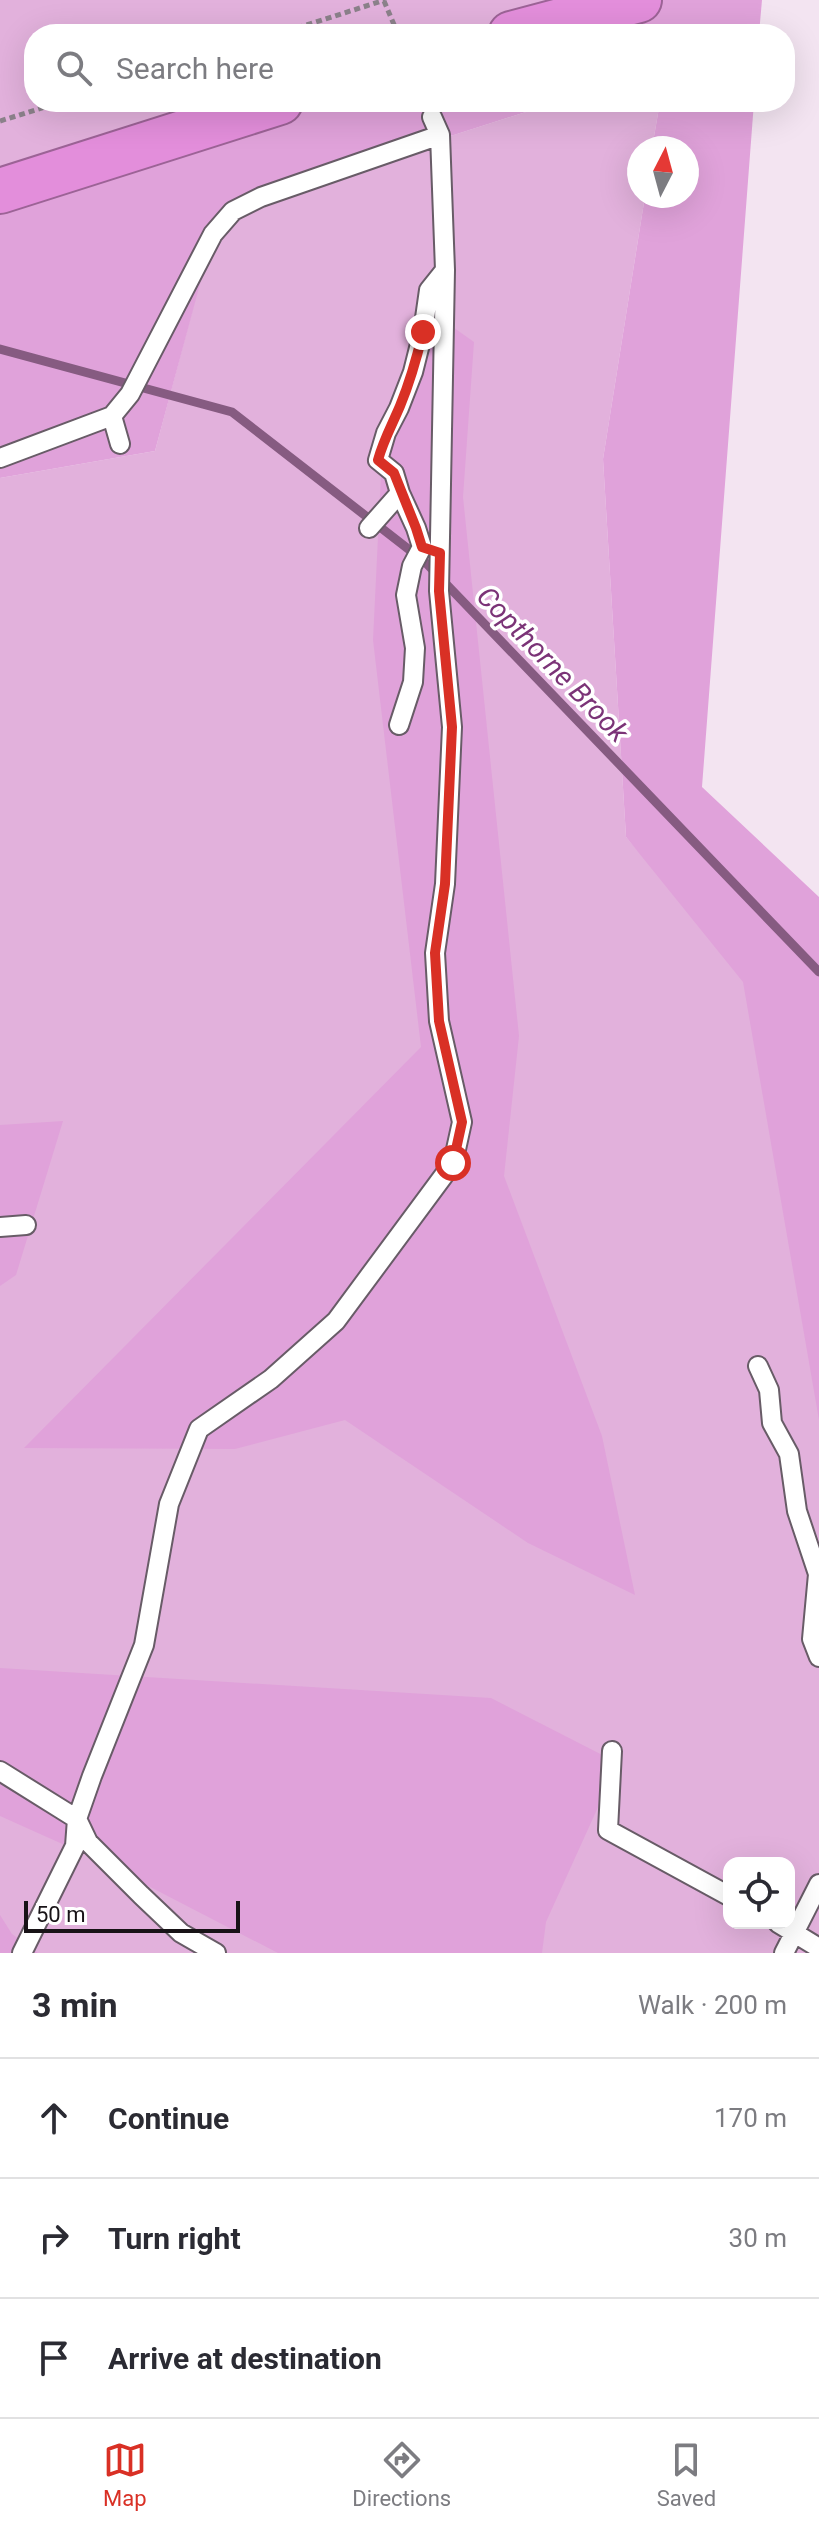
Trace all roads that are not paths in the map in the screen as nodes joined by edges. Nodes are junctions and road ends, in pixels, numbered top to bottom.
1 (639, 0) edge
2 (549, 24) edge
3 (249, 112) edge
4 (0, 191) edge
5 (445, 270) junction
6 (112, 416) junction
7 (120, 444) dead end
8 (0, 458) edge
9 (396, 498) junction
10 (369, 528) dead end
11 (431, 550) junction
12 (399, 725) dead end
13 (26, 1225) dead end
14 (0, 1227) edge
15 (758, 1366) dead end
16 (819, 1657) edge
17 (612, 1751) dead end
18 (0, 1771) edge
19 (77, 1819) junction
20 (819, 1884) edge
21 (723, 1893) edge
22 (790, 1929) edge
23 (796, 1932) junction
24 (819, 1948) edge
25 (22, 1953) edge
26 (216, 1953) edge
27 (784, 1953) edge

1 - 2 highway
3 - 4 highway
5 - 6 lane
5 - 9 lane
5 - 11 lane
6 - 7 lane
6 - 8 lane
9 - 10 lane
9 - 11 lane
11 - 12 lane
11 - 19 lane
13 - 14 lane
15 - 16 lane
17 - 21 lane
18 - 19 lane
19 - 25 lane
19 - 26 lane
20 - 23 lane
22 - 23 lane
23 - 24 lane
23 - 27 lane

